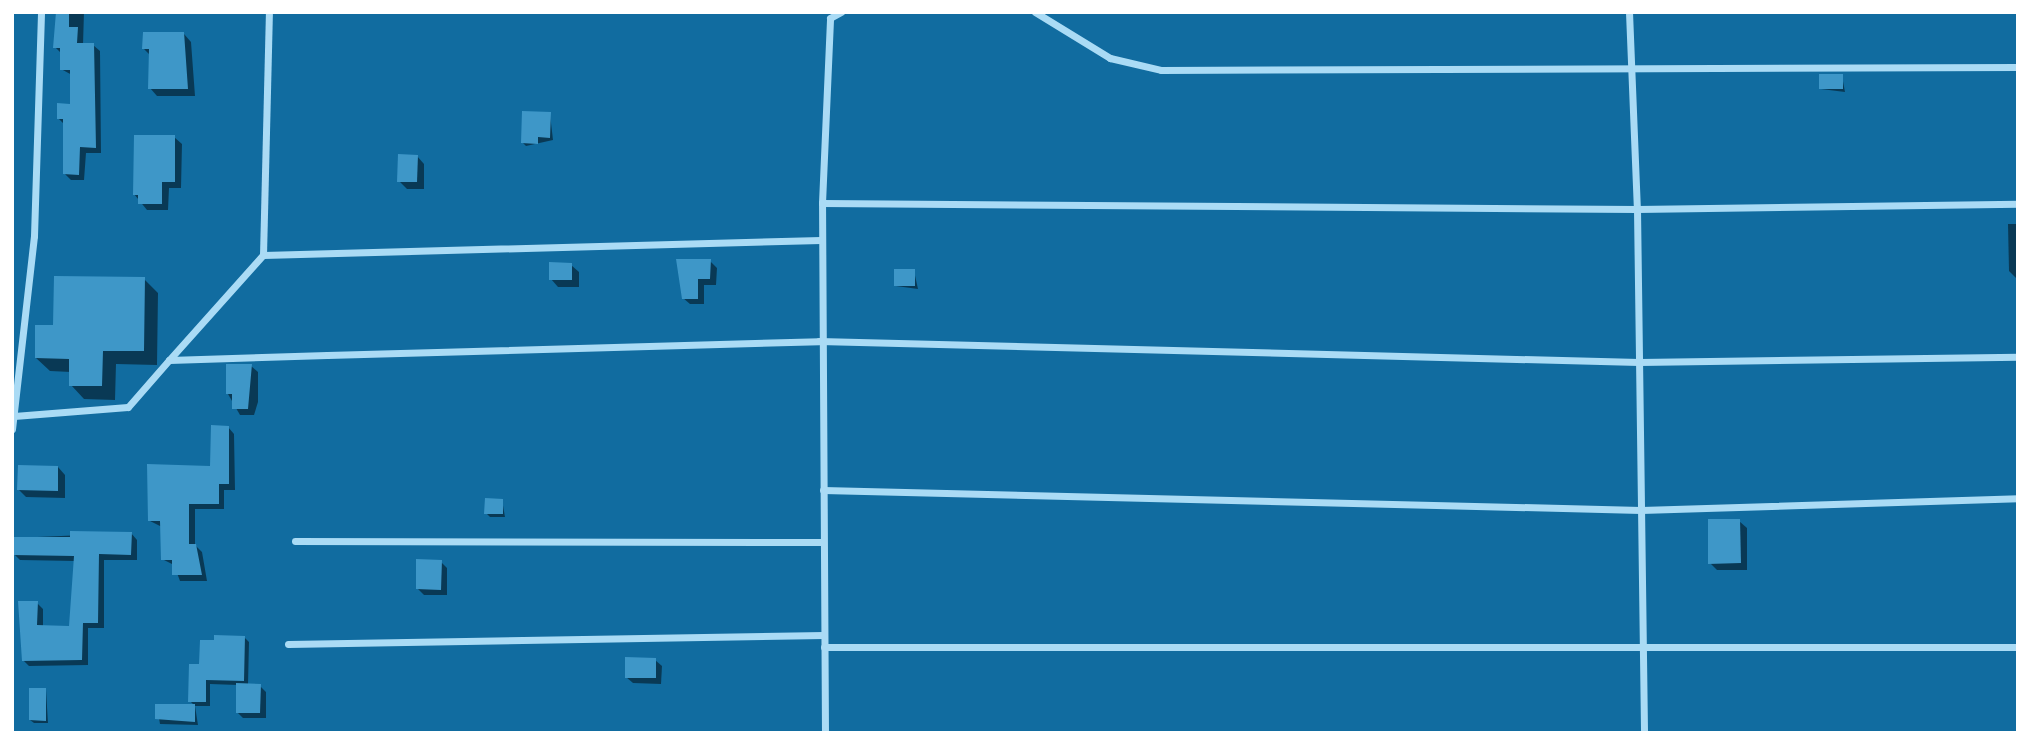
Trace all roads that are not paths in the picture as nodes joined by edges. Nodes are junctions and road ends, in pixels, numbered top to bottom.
1 (41, 12) edge
2 (269, 12) edge
3 (841, 12) edge
4 (1035, 12) edge
5 (1629, 12) edge
6 (2018, 68) edge
7 (1629, 72) junction
8 (822, 203) junction
9 (2018, 204) edge
10 (1637, 209) junction
11 (821, 240) junction
12 (263, 255) junction
13 (819, 341) junction
14 (2018, 357) edge
15 (169, 360) junction
16 (1639, 362) junction
17 (14, 416) edge
18 (12, 429) edge
19 (823, 490) junction
20 (2018, 498) edge
21 (1641, 510) junction
22 (295, 541) dead end
23 (823, 542) junction
24 (824, 635) junction
25 (288, 644) dead end
26 (824, 647) junction
27 (2018, 647) edge
28 (1643, 649) junction
29 (825, 733) edge
30 (1644, 733) edge

1 - 17 street
2 - 12 street
3 - 8 street
4 - 7 street
5 - 7 street
6 - 7 street
7 - 10 street
8 - 10 street
8 - 11 street
9 - 10 street
10 - 16 street
11 - 12 street
11 - 13 street
12 - 15 street
13 - 15 street
13 - 16 street
13 - 19 street
14 - 16 street
15 - 17 street
16 - 21 street
17 - 18 street
19 - 21 street
19 - 23 street
20 - 21 street
21 - 28 street
22 - 23 street
23 - 24 street
24 - 25 street
24 - 26 street
26 - 28 street
26 - 29 street
27 - 28 street
28 - 30 street

